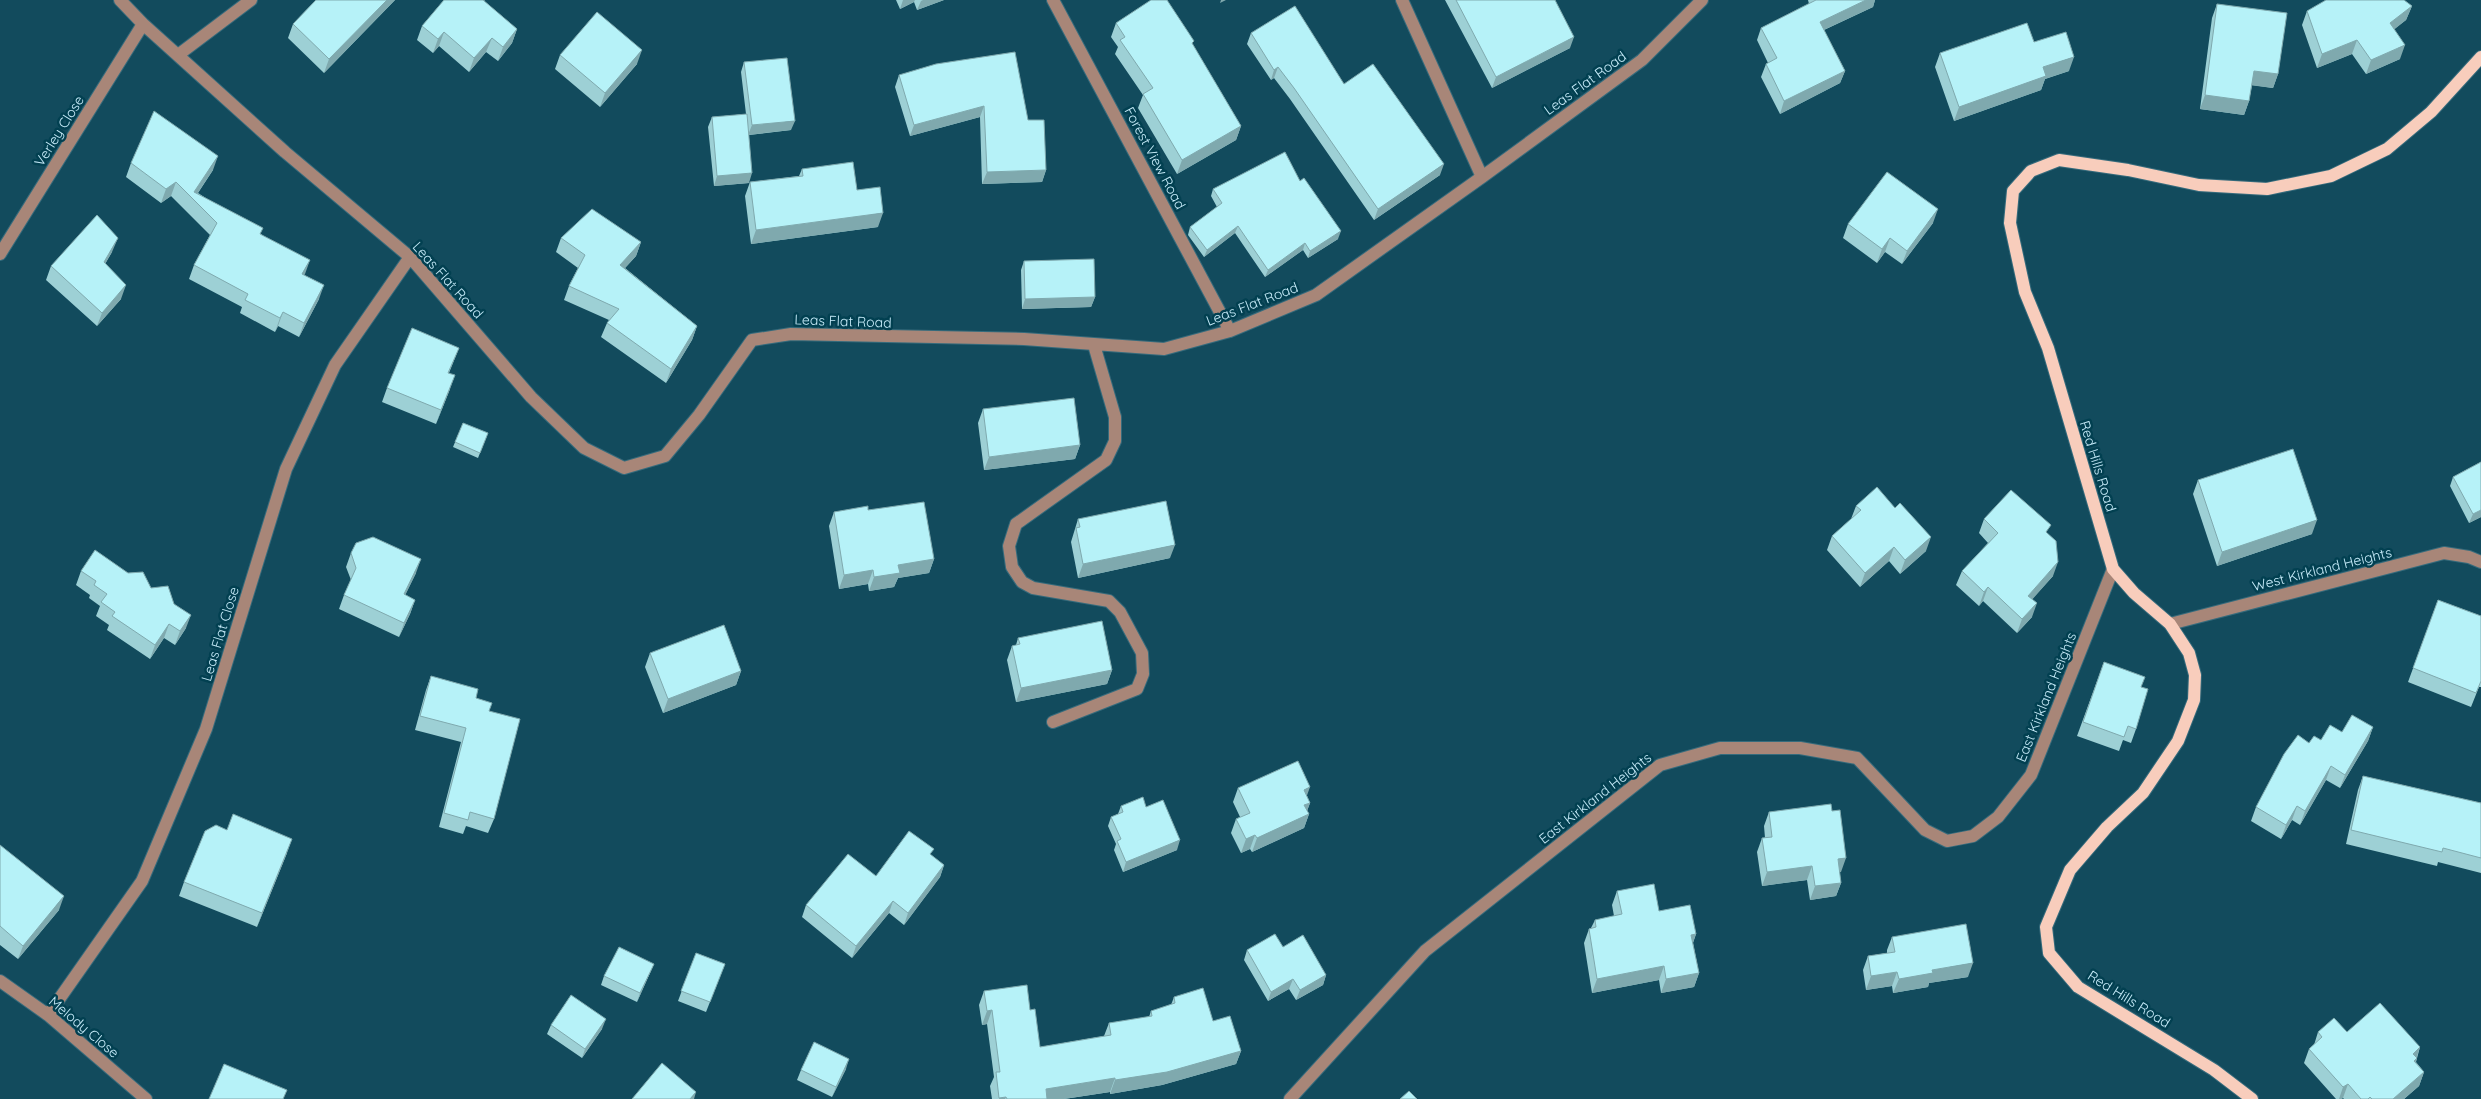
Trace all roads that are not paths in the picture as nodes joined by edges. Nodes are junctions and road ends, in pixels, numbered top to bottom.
1 (120, 0) edge
2 (252, 0) edge
3 (1053, 0) edge
4 (1402, 0) edge
5 (1702, 0) edge
6 (142, 24) junction
7 (178, 55) junction
8 (2481, 57) edge
9 (1482, 177) junction
10 (0, 254) edge
11 (410, 257) junction
12 (1230, 331) junction
13 (1094, 345) junction
14 (2481, 562) edge
15 (2113, 569) junction
16 (2170, 624) junction
17 (1053, 722) dead end
18 (0, 980) edge
19 (48, 1015) junction
20 (146, 1099) edge
21 (1290, 1099) edge
22 (2252, 1099) edge

1 - 6 street, Leas Flat Road
2 - 7 street
3 - 12 street, Forest View Road
4 - 9 street
5 - 9 street, Leas Flat Road
6 - 7 street, Leas Flat Road
6 - 10 street, Verley Close
7 - 11 street, Leas Flat Road
8 - 15 main road, Red Hills Road
9 - 12 street, Leas Flat Road
11 - 13 street, Leas Flat Road
11 - 19 street, Leas Flat Close
12 - 13 street, Leas Flat Road
13 - 17 street
14 - 16 street, West Kirkland Heights
15 - 16 main road, Red Hills Road
15 - 21 street, East Kirkland Heights
16 - 22 main road, Red Hills Road
18 - 19 street, Melody Close
19 - 20 street, Melody Close

